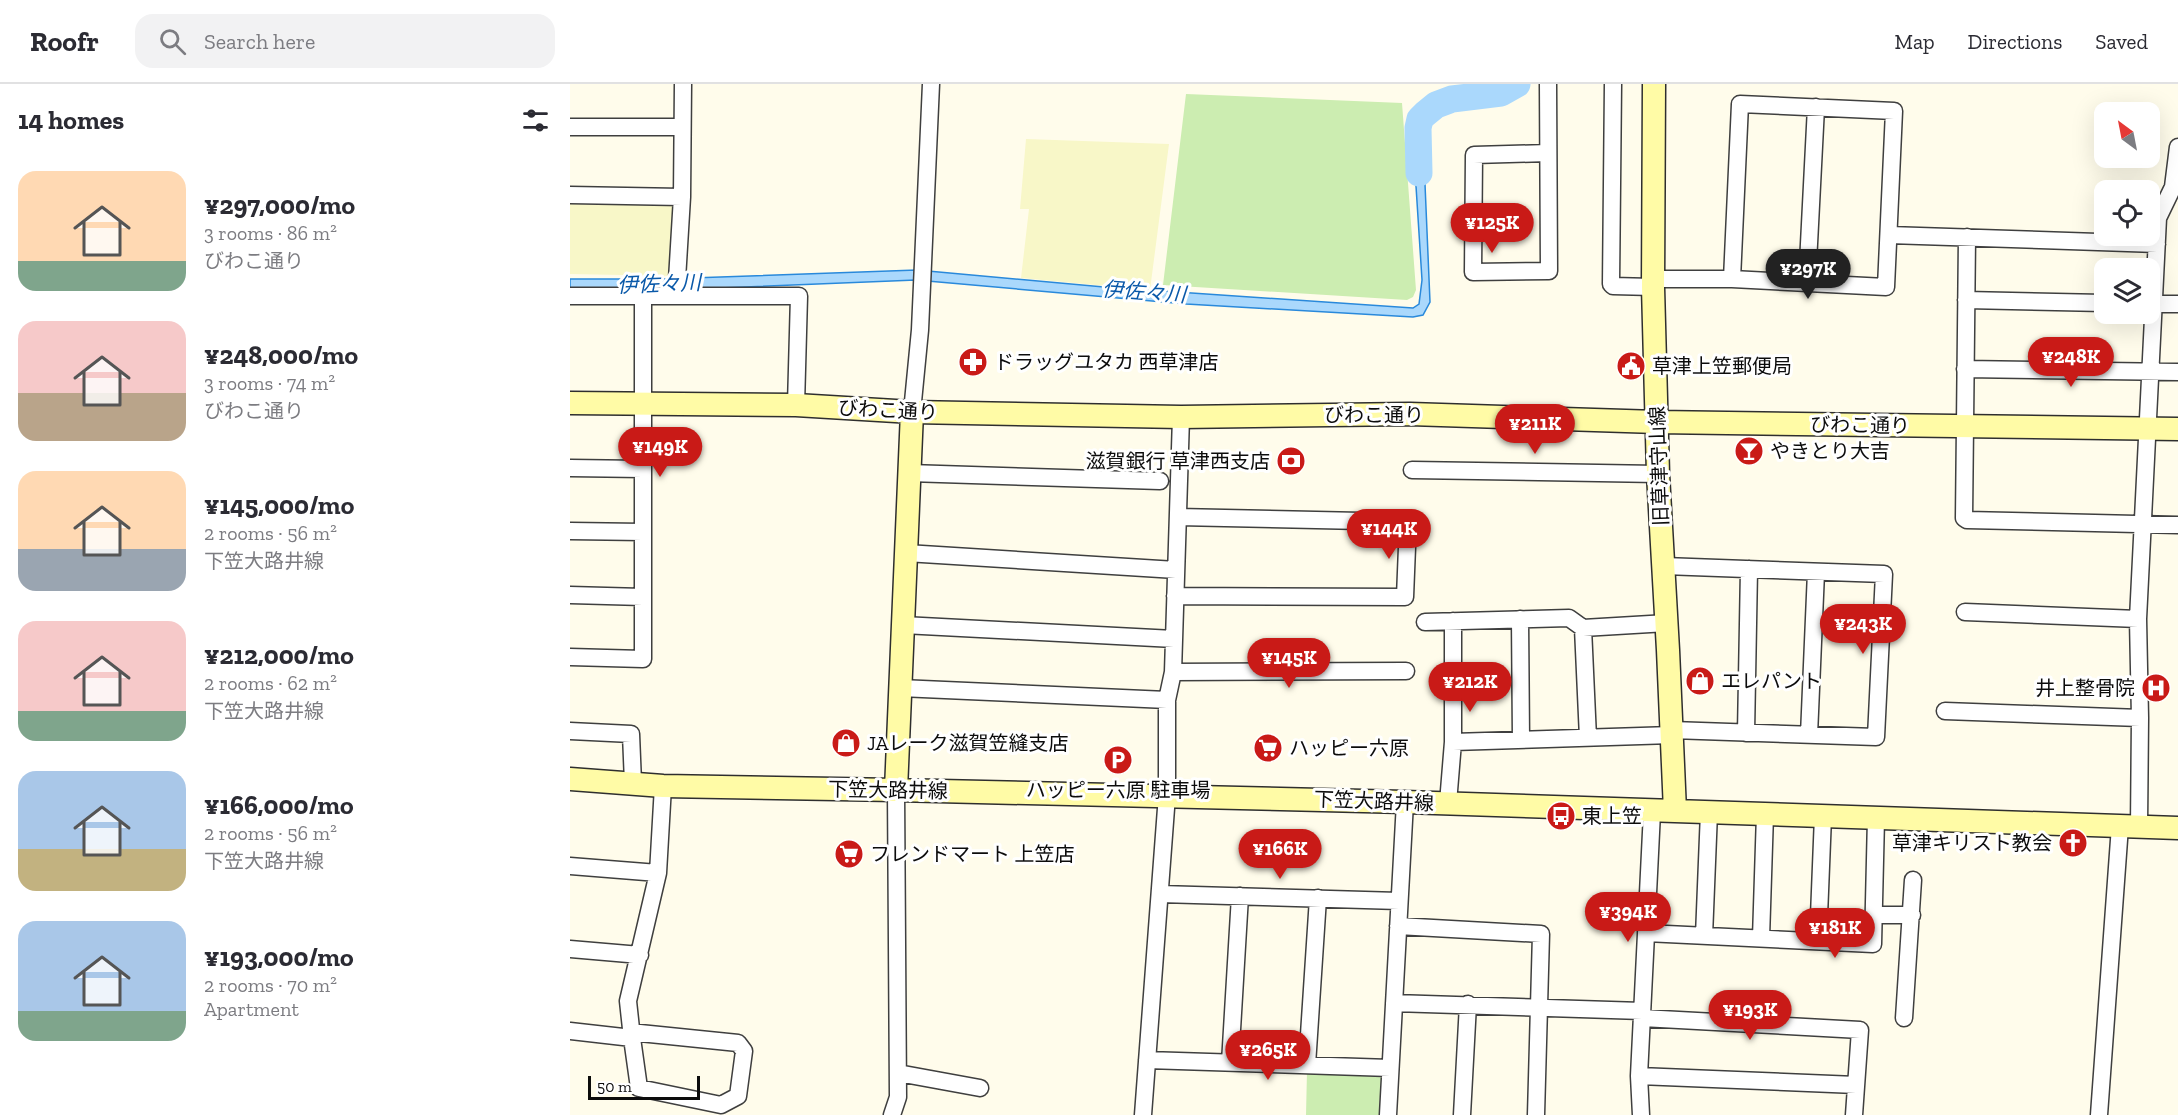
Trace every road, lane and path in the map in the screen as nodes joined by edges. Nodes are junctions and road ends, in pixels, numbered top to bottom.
1 (682, 84) edge
2 (931, 84) edge
3 (1548, 84) edge
4 (1613, 84) edge
5 (1654, 84) edge
6 (1816, 108) junction
7 (570, 127) edge
8 (682, 127) junction
9 (2178, 147) edge
10 (1548, 153) junction
11 (570, 195) edge
12 (682, 196) junction
13 (2160, 214) edge
14 (1889, 235) junction
15 (1967, 237) junction
16 (2094, 242) edge
17 (1732, 279) junction
18 (1653, 283) junction
19 (1807, 283) junction
20 (677, 288) junction
21 (570, 296) edge
22 (643, 296) junction
23 (1966, 300) junction
24 (2094, 303) edge
25 (2160, 304) edge
26 (2178, 304) edge
27 (2151, 324) edge
28 (1965, 369) junction
29 (2150, 372) junction
30 (2178, 372) edge
31 (570, 403) edge
32 (643, 404) junction
33 (796, 405) junction
34 (912, 412) junction
35 (1181, 417) junction
36 (1657, 422) junction
37 (1964, 427) junction
38 (2148, 429) junction
39 (2178, 429) edge
40 (570, 468) edge
41 (643, 469) junction
42 (1412, 470) dead end
43 (909, 473) junction
44 (1658, 474) junction
45 (1160, 481) dead end
46 (1178, 517) junction
47 (2142, 524) junction
48 (2178, 525) edge
49 (570, 531) edge
50 (643, 532) junction
51 (906, 553) junction
52 (1664, 566) junction
53 (1176, 570) junction
54 (1749, 570) junction
55 (1816, 572) junction
56 (570, 595) edge
57 (1175, 596) junction
58 (643, 597) junction
59 (1965, 612) dead end
60 (1520, 619) junction
61 (2138, 619) junction
62 (1453, 621) junction
63 (1425, 622) dead end
64 (1667, 623) junction
65 (903, 625) junction
66 (1583, 628) junction
67 (1174, 639) junction
68 (570, 657) edge
69 (1406, 671) dead end
70 (1173, 672) junction
71 (900, 688) junction
72 (1167, 700) junction
73 (1945, 711) dead end
74 (2140, 718) junction
75 (570, 730) edge
76 (1746, 732) junction
77 (1672, 733) junction
78 (1809, 735) junction
79 (1588, 738) junction
80 (1521, 740) junction
81 (1453, 742) junction
82 (570, 779) edge
83 (633, 783) junction
84 (663, 786) junction
85 (896, 789) junction
86 (1167, 795) junction
87 (1405, 802) junction
88 (1448, 803) junction
89 (1663, 811) junction
90 (1709, 812) junction
91 (1765, 814) junction
92 (1823, 816) junction
93 (1876, 818) junction
94 (2129, 827) junction
95 (2178, 828) edge
96 (570, 866) edge
97 (658, 873) junction
98 (1913, 880) dead end
99 (1160, 894) junction
100 (1240, 896) junction
101 (1318, 898) junction
102 (1399, 901) junction
103 (1874, 915) junction
104 (1912, 915) junction
105 (1398, 926) junction
106 (1646, 933) junction
107 (1704, 936) junction
108 (1761, 938) junction
109 (1818, 941) junction
110 (570, 949) edge
111 (640, 955) junction
112 (1394, 1003) junction
113 (1468, 1004) junction
114 (1539, 1007) junction
115 (1642, 1015) junction
116 (1904, 1018) dead end
117 (570, 1030) edge
118 (631, 1035) junction
119 (1147, 1060) junction
120 (1230, 1063) junction
121 (1307, 1065) junction
122 (1390, 1068) junction
123 (898, 1073) junction
124 (1639, 1076) junction
125 (1856, 1085) junction
126 (980, 1088) dead end
127 (892, 1115) edge
128 (1143, 1115) edge
129 (1388, 1115) edge
130 (1462, 1115) edge
131 (1536, 1115) edge
132 (1641, 1115) edge
133 (1854, 1115) edge
134 (2099, 1115) edge

1 - 8 street
2 - 34 street
3 - 10 street
4 - 18 street
5 - 18 street, 旧草津守山線
6 - 14 street
6 - 17 street
6 - 19 street
7 - 8 street
8 - 12 street
9 - 13 street
10 - 10 street
11 - 12 street
12 - 20 street
14 - 15 street
14 - 19 street
15 - 16 street
15 - 23 street
17 - 18 street
17 - 19 street
18 - 36 street, 旧草津守山線
20 - 22 street
20 - 33 street
21 - 22 street
22 - 32 street
23 - 24 street
23 - 28 street
25 - 26 street
27 - 29 street
28 - 29 street
28 - 37 street
29 - 30 street
29 - 38 street
31 - 32 street, びわこ通り
32 - 33 street, びわこ通り
32 - 41 street
33 - 34 street, びわこ通り
34 - 35 street, びわこ通り
34 - 43 street
35 - 36 street, びわこ通り
35 - 46 street
36 - 37 street, びわこ通り
36 - 44 street, 旧草津守山線
37 - 38 street, びわこ通り
37 - 47 street
38 - 39 street, びわこ通り
38 - 47 street
40 - 41 street
41 - 50 street
42 - 44 street
43 - 45 street
43 - 51 street
44 - 52 street, 旧草津守山線
46 - 53 street
46 - 57 street
47 - 48 street
47 - 61 street
49 - 50 street
50 - 58 street
51 - 53 street
51 - 65 street
52 - 54 street
52 - 64 street, 旧草津守山線
53 - 57 street
54 - 55 street
54 - 76 street
55 - 78 street
55 - 78 street
56 - 58 street
57 - 67 street
58 - 68 street
59 - 61 street
60 - 62 street
60 - 66 street
60 - 80 street
61 - 74 street
62 - 63 street
62 - 81 street
64 - 66 street
64 - 77 street, 旧草津守山線
65 - 67 street
65 - 71 street
66 - 79 street
67 - 70 street
69 - 70 street
70 - 72 street
71 - 72 street
71 - 85 street
72 - 86 street
73 - 74 street
74 - 94 street
75 - 83 street
76 - 77 street
76 - 78 street
77 - 79 street
77 - 89 street, 旧草津守山線
79 - 80 street
80 - 81 street
81 - 88 street
82 - 83 street, 下笠大路井線
83 - 84 street, 下笠大路井線
84 - 85 street, 下笠大路井線
84 - 97 street
85 - 86 street, 下笠大路井線
85 - 123 street
86 - 87 street, 下笠大路井線
86 - 99 street
87 - 88 street, 下笠大路井線
87 - 102 street
88 - 89 street, 下笠大路井線
89 - 90 street, 下笠大路井線
89 - 106 street
90 - 91 street, 下笠大路井線
90 - 107 street
91 - 92 street, 下笠大路井線
91 - 108 street
92 - 93 street, 下笠大路井線
92 - 109 street
93 - 94 street, 下笠大路井線
93 - 103 street
94 - 95 street, 下笠大路井線
94 - 134 street
96 - 97 street
97 - 111 street
98 - 104 street
99 - 100 street
99 - 119 street
100 - 101 street
100 - 120 street
101 - 102 street
101 - 121 street
102 - 105 street
103 - 104 street
103 - 109 street
104 - 116 street
105 - 112 street
105 - 114 street
106 - 107 street
106 - 115 street
107 - 108 street
108 - 109 street
110 - 111 street
111 - 118 street
112 - 113 street
112 - 122 street
113 - 114 street
113 - 130 street
114 - 115 street
114 - 131 street
115 - 124 street
115 - 125 street
117 - 118 street
118 - 118 street
119 - 120 street
119 - 128 street
120 - 121 street
121 - 122 street
122 - 129 street
123 - 126 street
123 - 127 street
124 - 125 street
124 - 132 street
125 - 133 street

